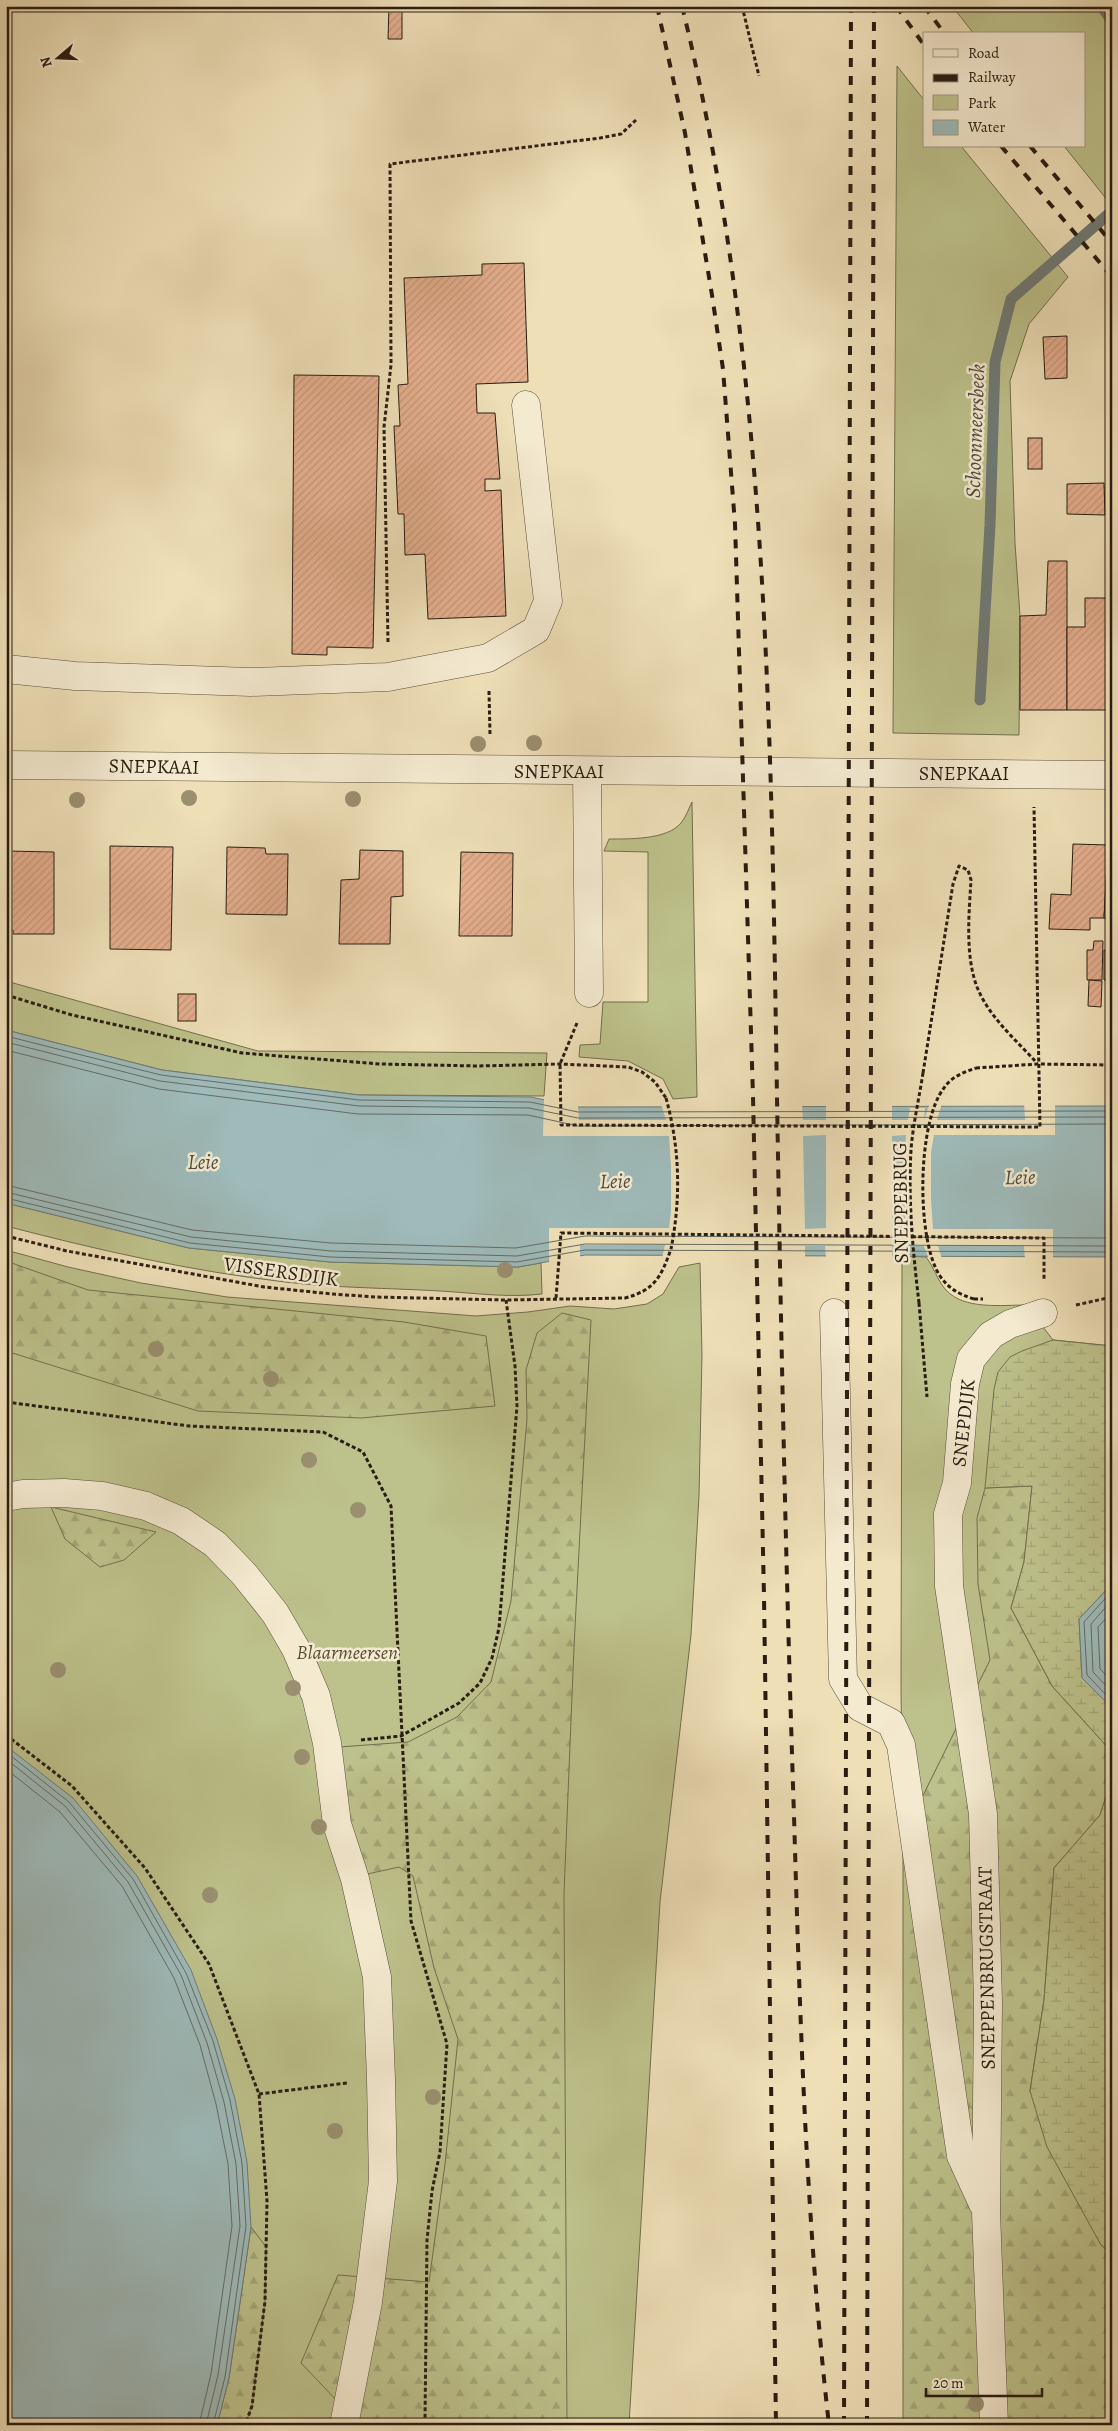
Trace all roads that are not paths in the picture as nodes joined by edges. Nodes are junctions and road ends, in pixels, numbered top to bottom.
1 (526, 405) dead end
2 (6, 669) edge
3 (6, 764) edge
4 (587, 771) junction
5 (1112, 775) edge
6 (589, 992) road end
7 (834, 1312) dead end
8 (1043, 1313) dead end
9 (6, 1497) edge
10 (948, 1514) joint
11 (986, 2212) junction
12 (344, 2425) edge
13 (994, 2425) edge

1 - 2 street
3 - 4 street, SNEPKAAI
4 - 5 street, SNEPKAAI
4 - 6 street
7 - 11 street
8 - 10 street, SNEPDIJK
9 - 12 street
10 - 11 street, SNEPPENBRUGSTRAAT
11 - 13 street, SNEPPENBRUGSTRAAT

